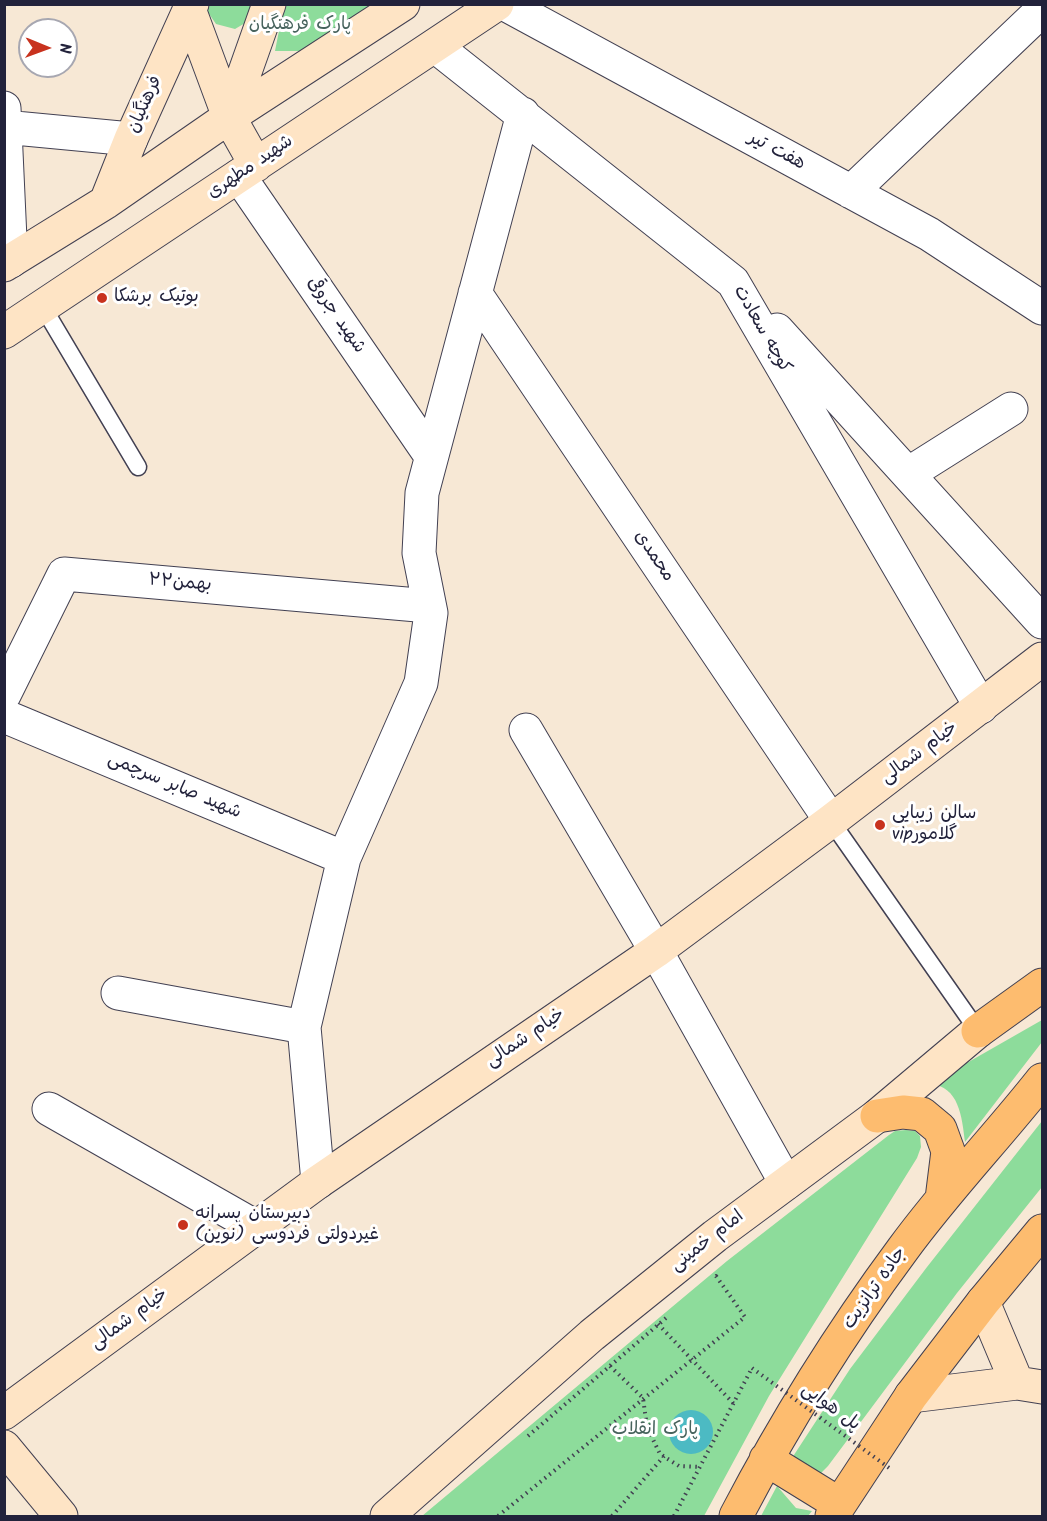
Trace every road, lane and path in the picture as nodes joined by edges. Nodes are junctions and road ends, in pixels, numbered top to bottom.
1 (403, 4) edge
2 (497, 4) edge
3 (505, 4) edge
4 (191, 7) edge
5 (1042, 10) edge
6 (266, 14) edge
7 (435, 46) junction
8 (4, 108) edge
9 (523, 114) junction
10 (229, 117) junction
11 (5, 127) edge
12 (131, 139) junction
13 (248, 171) junction
14 (851, 192) junction
15 (106, 202) junction
16 (8, 263) edge
17 (733, 282) junction
18 (475, 293) junction
19 (43, 307) junction
20 (1042, 308) edge
21 (4, 332) edge
22 (1011, 409) dead end
23 (431, 456) junction
24 (138, 467) dead end
25 (908, 474) junction
26 (429, 606) junction
27 (1042, 622) edge
28 (1042, 659) edge
29 (4, 695) edge
30 (981, 707) junction
31 (4, 716) edge
32 (526, 730) dead end
33 (831, 821) junction
34 (344, 858) junction
35 (656, 951) junction
36 (1042, 985) edge
37 (118, 993) dead end
38 (304, 1028) junction
39 (978, 1031) junction
40 (1042, 1080) edge
41 (49, 1109) dead end
42 (877, 1116) junction
43 (318, 1182) junction
44 (786, 1183) junction
45 (942, 1199) junction
46 (256, 1227) junction
47 (1042, 1231) edge
48 (707, 1283) dead end
49 (984, 1302) junction
50 (667, 1318) dead end
51 (658, 1324) junction
52 (691, 1360) junction
53 (610, 1366) junction
54 (1030, 1385) edge
55 (911, 1396) junction
56 (643, 1398) junction
57 (734, 1404) junction
58 (4, 1413) edge
59 (521, 1441) dead end
60 (4, 1447) edge
61 (664, 1456) junction
62 (766, 1460) junction
63 (702, 1467) junction
64 (892, 1470) dead end
65 (835, 1510) edge
66 (61, 1516) edge
67 (387, 1516) edge
68 (498, 1516) edge
69 (612, 1516) edge
70 (675, 1516) edge
71 (736, 1516) edge

1 - 10 main road
2 - 7 main road, شهید مطهری
3 - 14 street, هفت تير
4 - 6 main road
4 - 10 main road
4 - 12 main road, فرهنگیان
5 - 14 street
6 - 10 main road
7 - 9 street, کوچه سعادت
7 - 13 main road, شهید مطهری
8 - 11 street
9 - 17 street, کوچه سعادت
9 - 18 street
10 - 13 main road
10 - 15 main road
11 - 12 street
11 - 16 street
12 - 15 main road, فرهنگیان
13 - 19 main road, شهید مطهری
13 - 23 street, شهید جروقی
14 - 20 street, هفت تير
15 - 16 main road
17 - 25 street
17 - 30 street, کوچه سعادت
18 - 23 street
18 - 33 street, محمدی
19 - 21 main road, شهید مطهری
19 - 24 lane
22 - 25 street
23 - 26 street
25 - 27 street
26 - 29 street, ۲۲بهمن
26 - 34 street
28 - 30 main road, خیام شمالی
30 - 33 main road, خیام شمالی
31 - 34 street, شهید صابر سرچمی
32 - 35 street
33 - 35 main road, خیام شمالی
33 - 39 lane
34 - 38 street
35 - 43 main road, خیام شمالی
35 - 44 street
36 - 39 main road, امام خمینی
37 - 38 street
38 - 43 street
39 - 42 main road, امام خمینی
40 - 45 main road, جاده ترانزیت
41 - 46 street
42 - 44 main road, امام خمینی
42 - 45 main road
43 - 46 main road, خیام شمالی
44 - 67 main road, امام خمینی
45 - 62 main road, جاده ترانزیت
46 - 58 main road, خیام شمالی
47 - 49 main road
48 - 52 path
49 - 54 main road
49 - 55 main road
50 - 51 path
51 - 52 path
51 - 53 path
52 - 56 path
52 - 57 path
53 - 56 path
53 - 59 path
54 - 55 main road
55 - 65 main road
56 - 61 path
56 - 68 path
57 - 63 path
57 - 64 path, پل هوایی, bridge
60 - 66 main road
61 - 63 path
61 - 69 path
62 - 65 main road
62 - 71 main road, جاده ترانزیت
63 - 70 path

